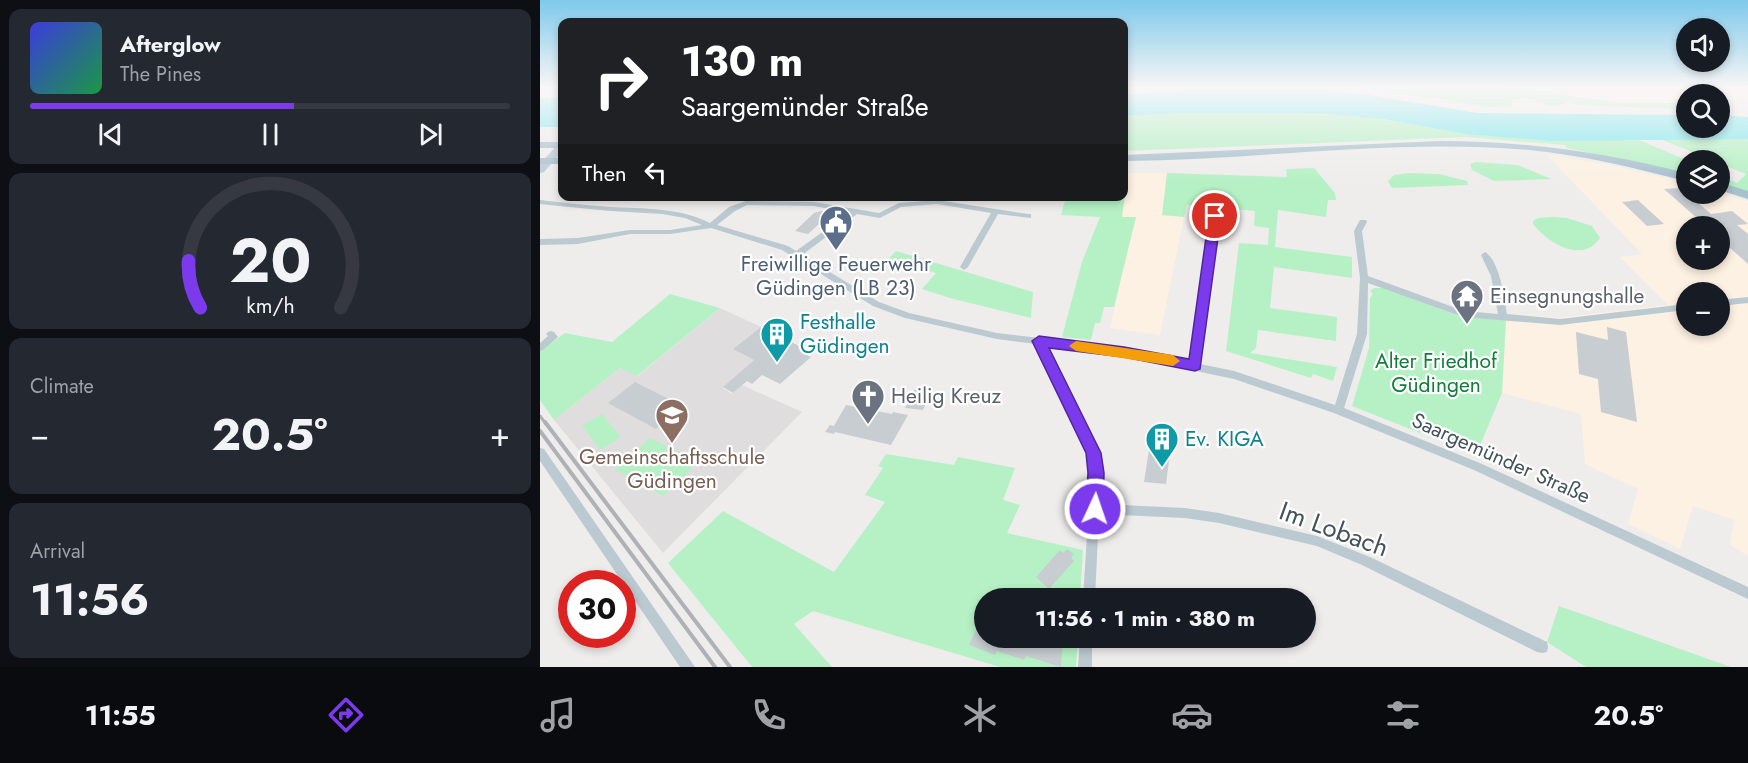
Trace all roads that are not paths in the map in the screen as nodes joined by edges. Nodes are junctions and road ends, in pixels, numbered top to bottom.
1 (540, 145) edge
2 (1128, 156) edge
3 (553, 157) edge
4 (1676, 175) edge
5 (1730, 189) edge
6 (1748, 195) edge
7 (540, 202) edge
8 (855, 212) junction
9 (995, 212) junction
10 (1028, 216) dead end
11 (1215, 216) dead end
12 (1364, 222) dead end
13 (711, 226) junction
14 (540, 242) edge
15 (797, 254) junction
16 (1485, 255) dead end
17 (964, 267) dead end
18 (1364, 278) junction
19 (1748, 300) edge
20 (1730, 302) edge
21 (1676, 308) edge
22 (1503, 317) junction
23 (551, 334) dead end
24 (1039, 341) junction
25 (540, 348) edge
26 (1195, 365) junction
27 (1338, 410) junction
28 (540, 452) edge
29 (1095, 509) junction
30 (1090, 588) edge
31 (1748, 593) edge
32 (1542, 647) dead end
33 (1085, 648) edge
34 (688, 667) edge
35 (1084, 667) edge

1 - 3 main road
2 - 4 main road
5 - 6 main road
7 - 13 street
8 - 9 street
8 - 13 street
8 - 15 street
9 - 10 street
9 - 17 street
11 - 26 street
12 - 18 street
13 - 14 street, Saargemünder Straße
13 - 15 street, Saargemünder Straße
15 - 24 street, Saargemünder Straße
16 - 22 street
18 - 22 street
18 - 27 street
19 - 20 street
21 - 22 street
23 - 25 street
24 - 26 street, Saargemünder Straße
24 - 29 street
26 - 27 street, Saargemünder Straße
27 - 31 street, Saargemünder Straße
28 - 34 street
29 - 30 street
29 - 32 street, Im Lobach
33 - 35 street

